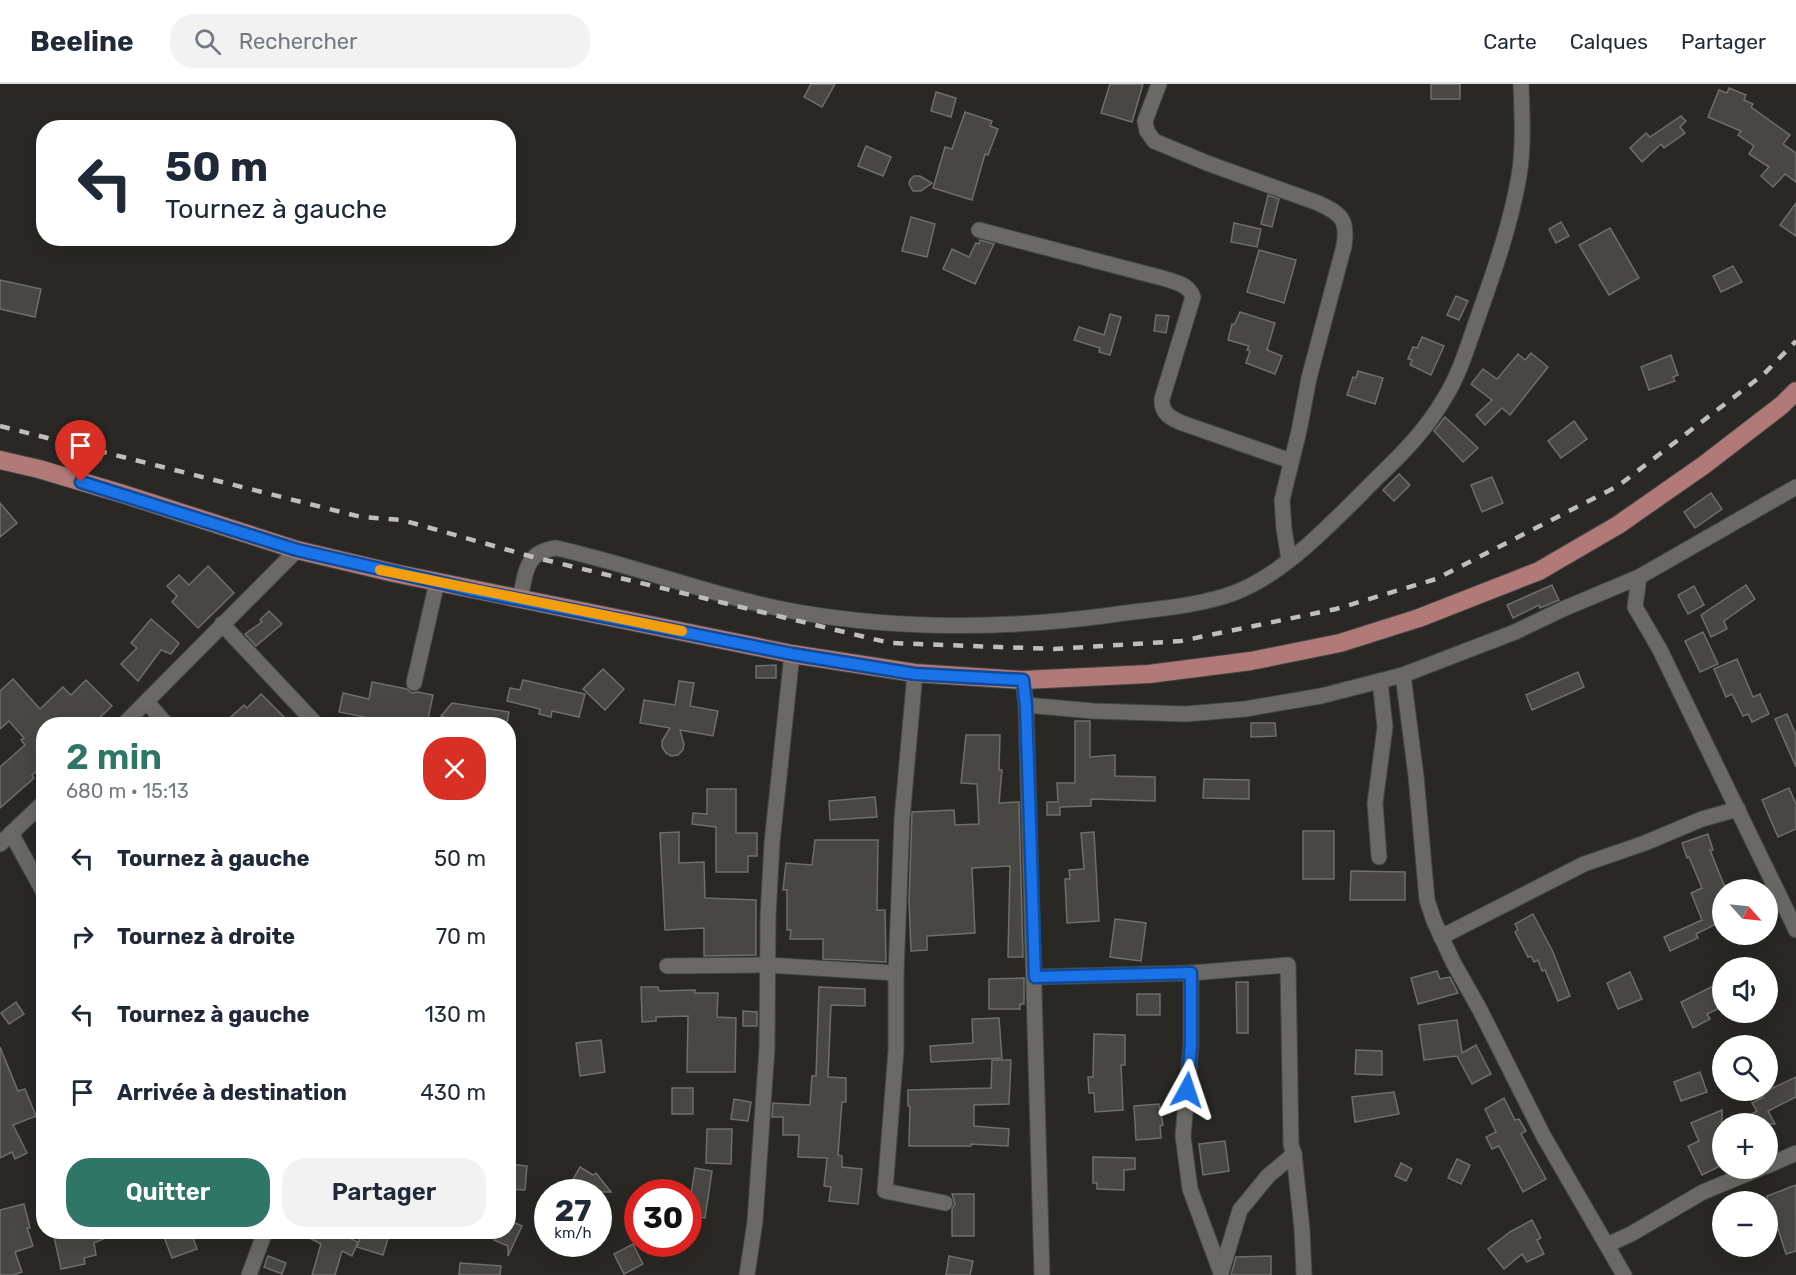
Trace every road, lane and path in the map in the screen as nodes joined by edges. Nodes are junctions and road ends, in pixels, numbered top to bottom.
1 (1159, 84) edge
2 (1521, 84) edge
3 (979, 230) dead end
4 (1796, 392) edge
5 (1291, 461) junction
6 (1, 463) edge
7 (1796, 486) edge
8 (297, 550) junction
9 (1289, 560) junction
10 (1639, 577) junction
11 (437, 582) junction
12 (520, 599) junction
13 (222, 624) junction
14 (792, 654) junction
15 (915, 674) junction
16 (1403, 675) junction
17 (1023, 680) junction
18 (1380, 681) junction
19 (414, 683) dead end
20 (147, 702) junction
21 (1026, 705) junction
22 (131, 717) edge
23 (160, 717) edge
24 (309, 717) edge
25 (1738, 809) junction
26 (36, 810) edge
27 (6, 838) edge
28 (1379, 857) dead end
29 (36, 881) edge
30 (1796, 930) edge
31 (1441, 937) junction
32 (767, 965) junction
33 (667, 966) dead end
34 (896, 973) junction
35 (1191, 973) junction
36 (1035, 977) junction
37 (1796, 1153) edge
38 (1294, 1154) junction
39 (1778, 1161) edge
40 (1734, 1179) edge
41 (945, 1203) dead end
42 (262, 1239) edge
43 (1606, 1245) junction
44 (249, 1275) edge
45 (747, 1275) edge
46 (1042, 1275) edge
47 (1304, 1275) edge
48 (1624, 1275) edge

1 - 5 street
2 - 9 street
3 - 5 street
4 - 17 main road
5 - 9 street
6 - 8 main road
7 - 10 street
8 - 11 main road
8 - 13 street
9 - 12 street
10 - 16 street
10 - 25 street
11 - 12 main road
11 - 19 street
12 - 14 main road
13 - 20 street
13 - 24 street
14 - 15 main road
14 - 32 street
15 - 17 main road
15 - 34 street
16 - 18 street
16 - 31 street
17 - 21 street
18 - 21 street
18 - 28 street
20 - 22 street
20 - 23 street
21 - 36 street
25 - 30 street
25 - 31 street
26 - 27 street
27 - 29 street
31 - 43 street
32 - 33 street
32 - 34 street
32 - 45 street
34 - 41 street
35 - 36 street
35 - 38 street
35 - 38 street
36 - 46 street
37 - 39 street
38 - 47 street
40 - 43 street
42 - 44 street
43 - 48 street

